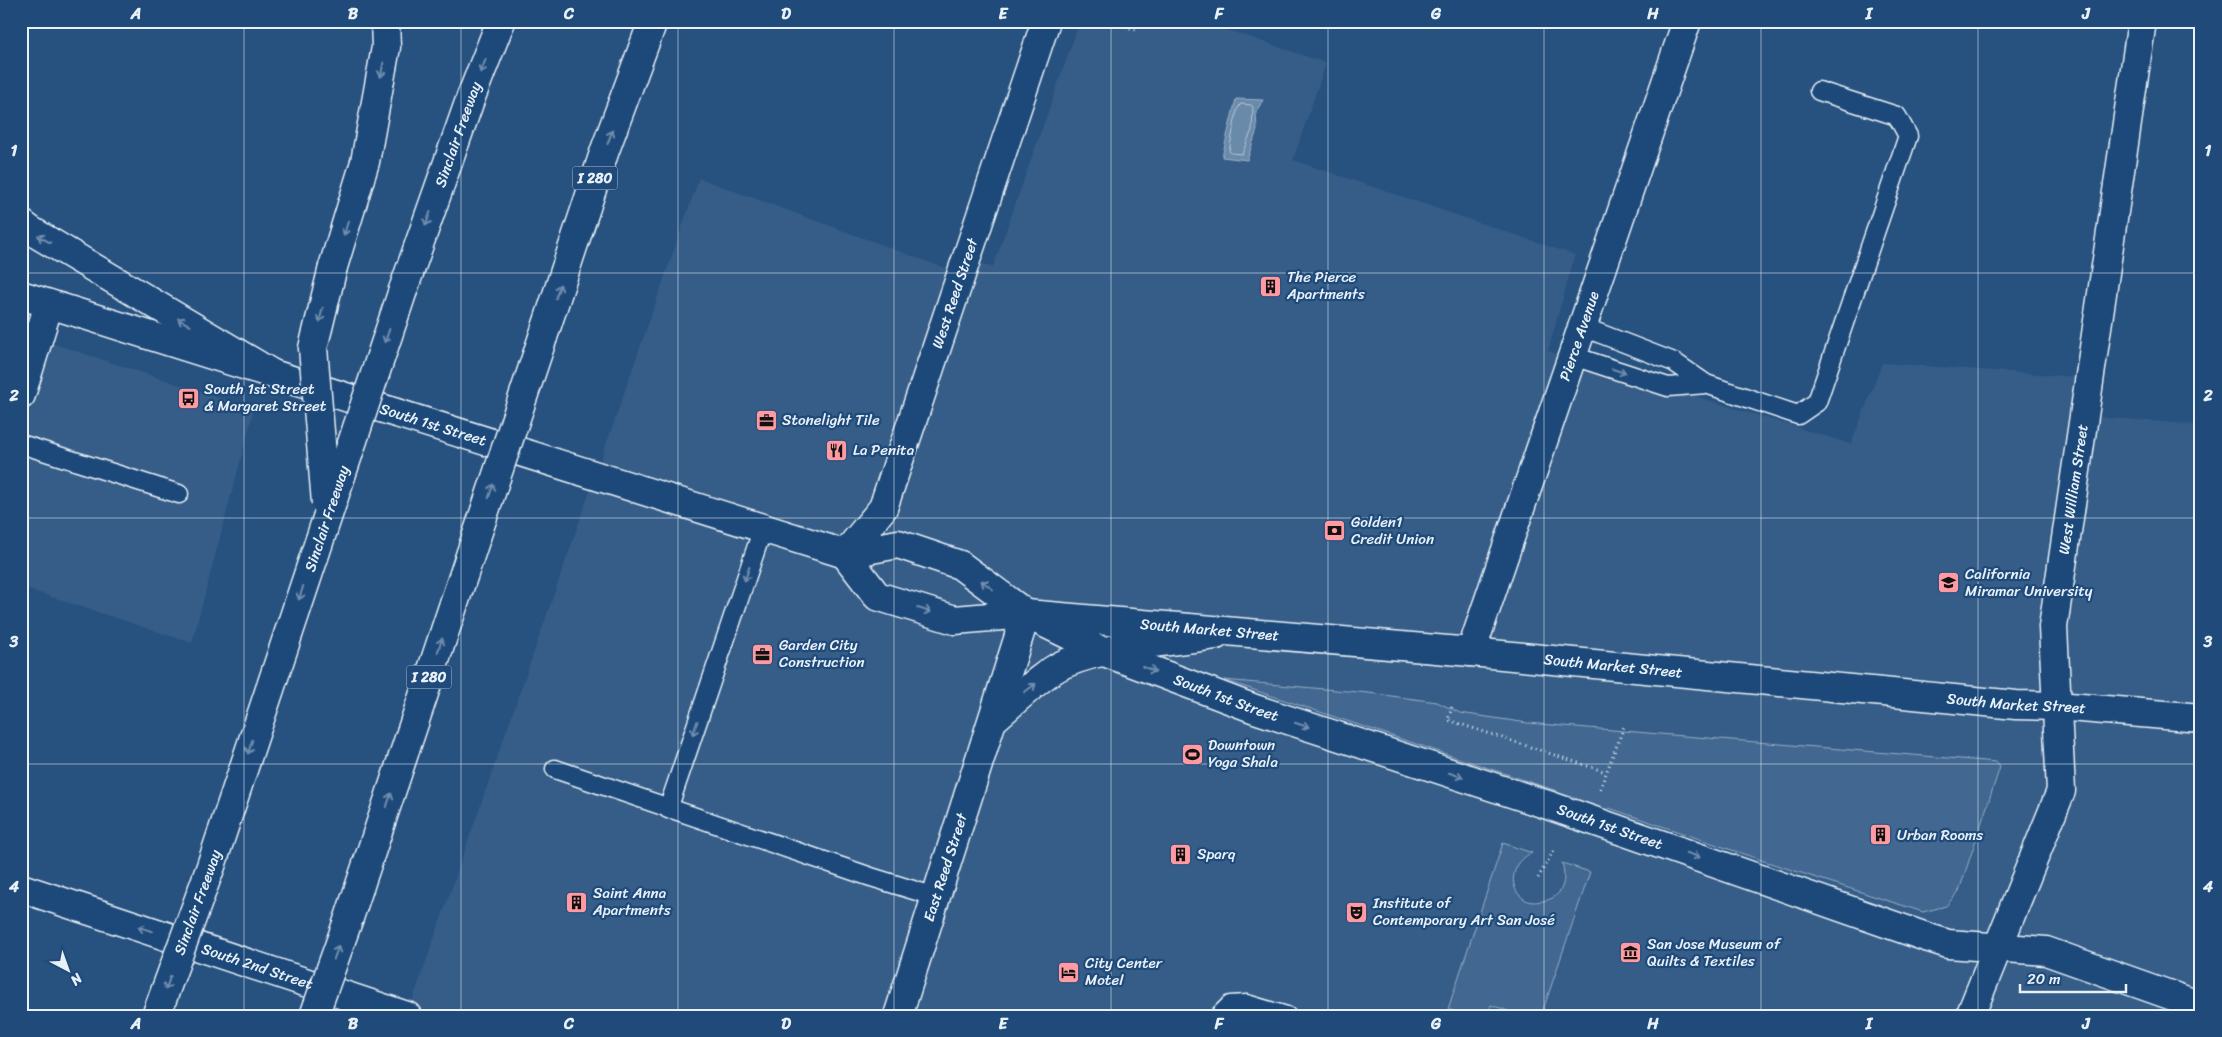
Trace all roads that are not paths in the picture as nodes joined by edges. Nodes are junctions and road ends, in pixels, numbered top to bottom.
1 (385, 21) edge
2 (501, 21) edge
3 (653, 21) edge
4 (1046, 21) edge
5 (1686, 21) edge
6 (2142, 21) edge
7 (1819, 91) dead end
8 (21, 223) edge
9 (21, 295) edge
10 (49, 304) junction
11 (1583, 328) junction
12 (1573, 356) junction
13 (271, 373) junction
14 (1706, 384) junction
15 (21, 395) edge
16 (21, 444) edge
17 (179, 494) dead end
18 (327, 513) junction
19 (763, 528) junction
20 (845, 554) junction
21 (1026, 614) junction
22 (1239, 632) junction
23 (1104, 652) junction
24 (1472, 652) junction
25 (2057, 706) junction
26 (2201, 718) edge
27 (993, 720) junction
28 (555, 769) dead end
29 (668, 808) junction
30 (21, 888) edge
31 (936, 897) junction
32 (1997, 947) junction
33 (2201, 1006) edge
34 (156, 1016) edge
35 (314, 1016) edge
36 (407, 1016) edge
37 (898, 1016) edge
38 (1219, 1016) edge
39 (1287, 1016) edge
40 (1970, 1016) edge

1 -> 18 main road, bridge
2 -> 18 main road, Sinclair Freeway, bridge
35 -> 3 main road, I 280, bridge
4 - 20 main road, West Reed Street
5 - 11 main road, Pierce Avenue
6 - 25 main road, West William Street
7 - 14 lane
13 -> 8 main road
9 - 10 main road, South 1st Street
10 - 13 main road, South 1st Street
10 - 15 main road
11 - 12 main road, Pierce Avenue
11 - 14 lane
12 -> 14 lane
12 - 24 main road, Pierce Avenue
13 - 19 main road, South 1st Street
16 - 17 lane
18 -> 34 main road, Sinclair Freeway, bridge
19 - 20 main road, South 1st Street
19 -> 29 lane
21 -> 20 main road, South 1st Street
20 -> 21 main road
21 - 22 main road, South Market Street
21 - 23 main road, South 1st Street
21 - 27 main road, East Reed Street
22 - 23 main road
22 - 24 main road, South Market Street
27 -> 23 main road
23 -> 32 main road, South 1st Street
24 - 25 main road, South Market Street
25 - 26 main road, South Market Street
25 - 32 main road, West William Street
27 - 31 main road, East Reed Street
28 - 29 lane
29 - 31 lane
36 -> 30 main road, South 2nd Street
31 - 37 main road, East Reed Street
32 - 33 main road, South 1st Street
32 - 40 main road, West William Street
38 - 39 lane

